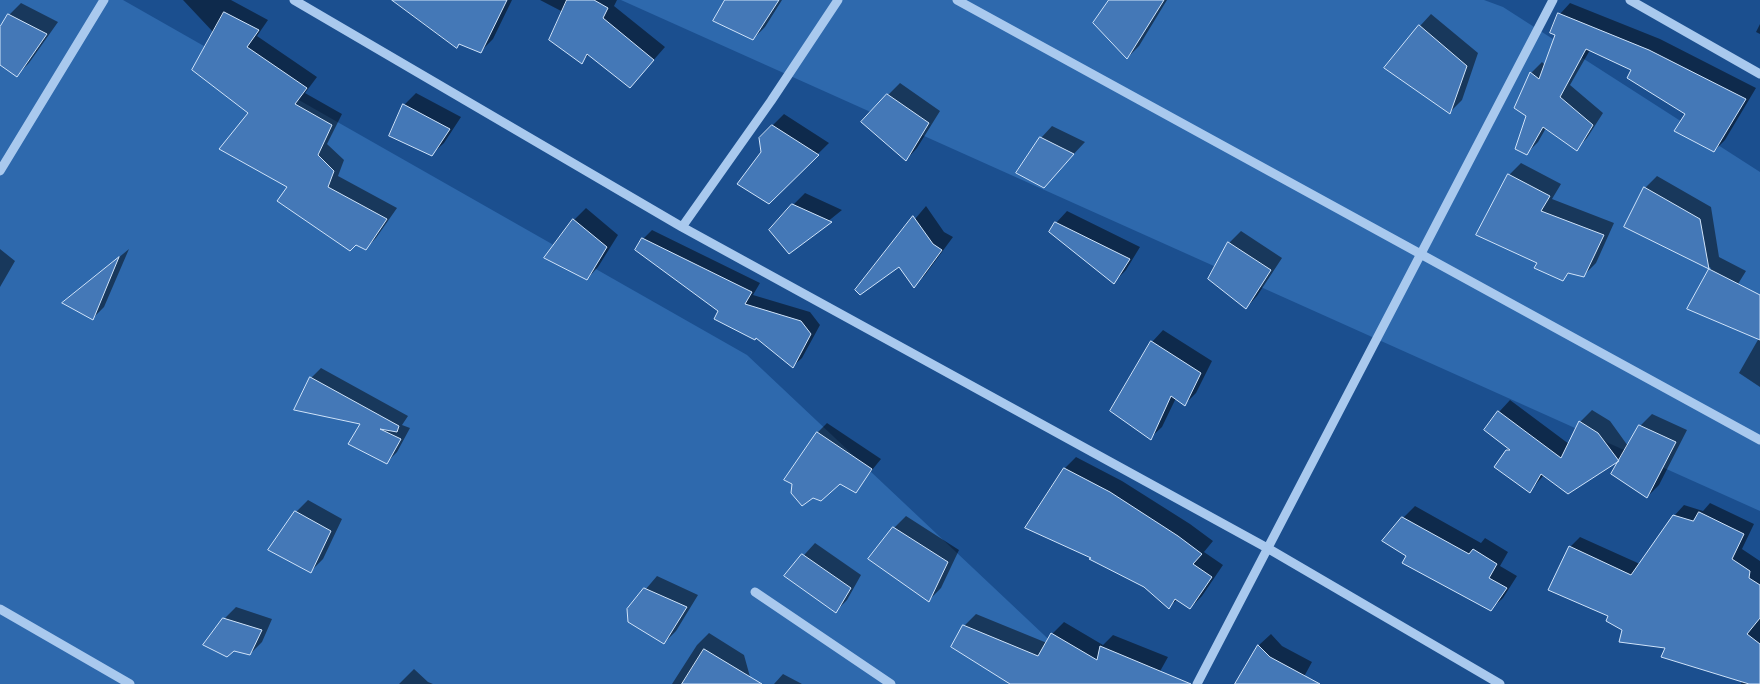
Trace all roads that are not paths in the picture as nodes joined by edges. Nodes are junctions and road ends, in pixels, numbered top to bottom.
1 (104, 0) edge
2 (294, 0) edge
3 (838, 0) edge
4 (957, 0) edge
5 (1553, 0) edge
6 (1630, 0) edge
7 (1760, 74) edge
8 (0, 170) edge
9 (682, 227) junction
10 (1420, 254) junction
11 (1760, 440) edge
12 (1269, 549) junction
13 (755, 592) dead end
14 (0, 609) edge
15 (130, 684) edge
16 (891, 684) edge
17 (1197, 684) edge
18 (1500, 684) edge

1 - 8 street
2 - 9 street
3 - 9 street
4 - 10 street
5 - 10 street
6 - 7 street
9 - 12 street
10 - 11 street
10 - 12 street
12 - 17 street
12 - 18 street
13 - 16 street
14 - 15 street

